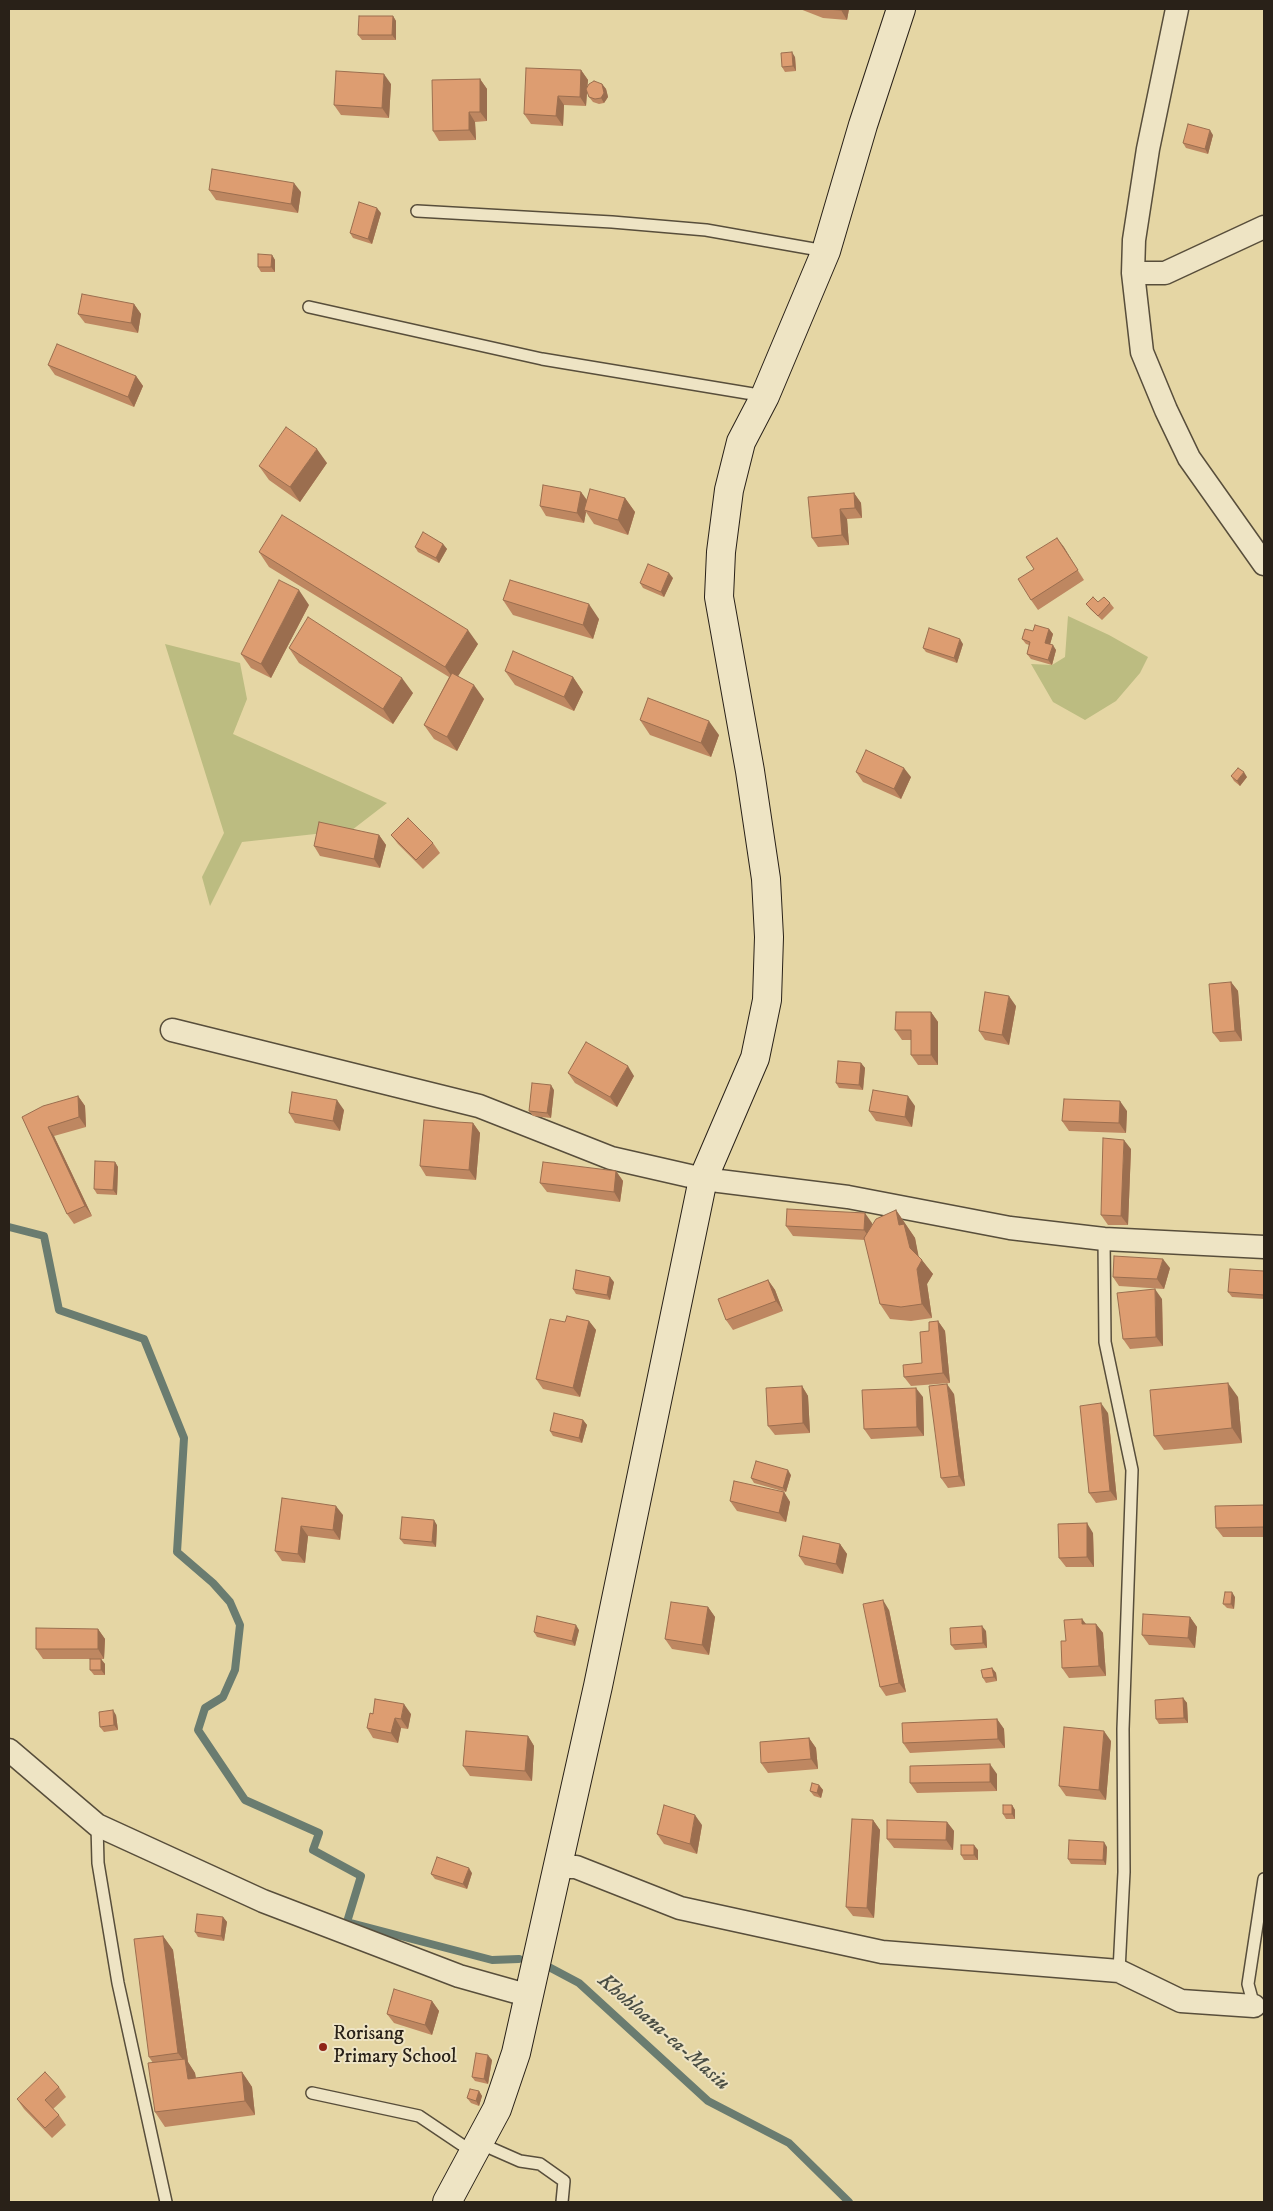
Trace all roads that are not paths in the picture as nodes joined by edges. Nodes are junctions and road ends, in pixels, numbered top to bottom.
1 (901, 9) edge
2 (1177, 9) edge
3 (417, 211) dead end
4 (1264, 227) edge
5 (826, 252) junction
6 (1133, 273) junction
7 (309, 307) dead end
8 (765, 396) junction
9 (1264, 564) edge
10 (172, 1030) dead end
11 (703, 1179) junction
12 (1104, 1239) junction
13 (1264, 1247) edge
14 (9, 1750) edge
15 (97, 1824) junction
16 (558, 1867) junction
17 (1264, 1878) edge
18 (1119, 1971) junction
19 (530, 1996) junction
20 (1254, 2006) joint
21 (312, 2093) dead end
22 (477, 2148) junction
23 (166, 2202) edge
24 (447, 2202) edge
25 (562, 2202) edge

1 - 5 street
2 - 6 street
3 - 5 lane
4 - 6 street
5 - 8 street
6 - 9 street
7 - 8 lane
8 - 11 street
10 - 11 street
11 - 12 street
11 - 16 street
12 - 13 street
12 - 18 lane
14 - 15 street
15 - 19 street
15 - 23 lane
16 - 18 street
16 - 19 street
17 - 20 lane
18 - 20 street
19 - 22 street
21 - 22 lane
22 - 24 street
22 - 25 lane

